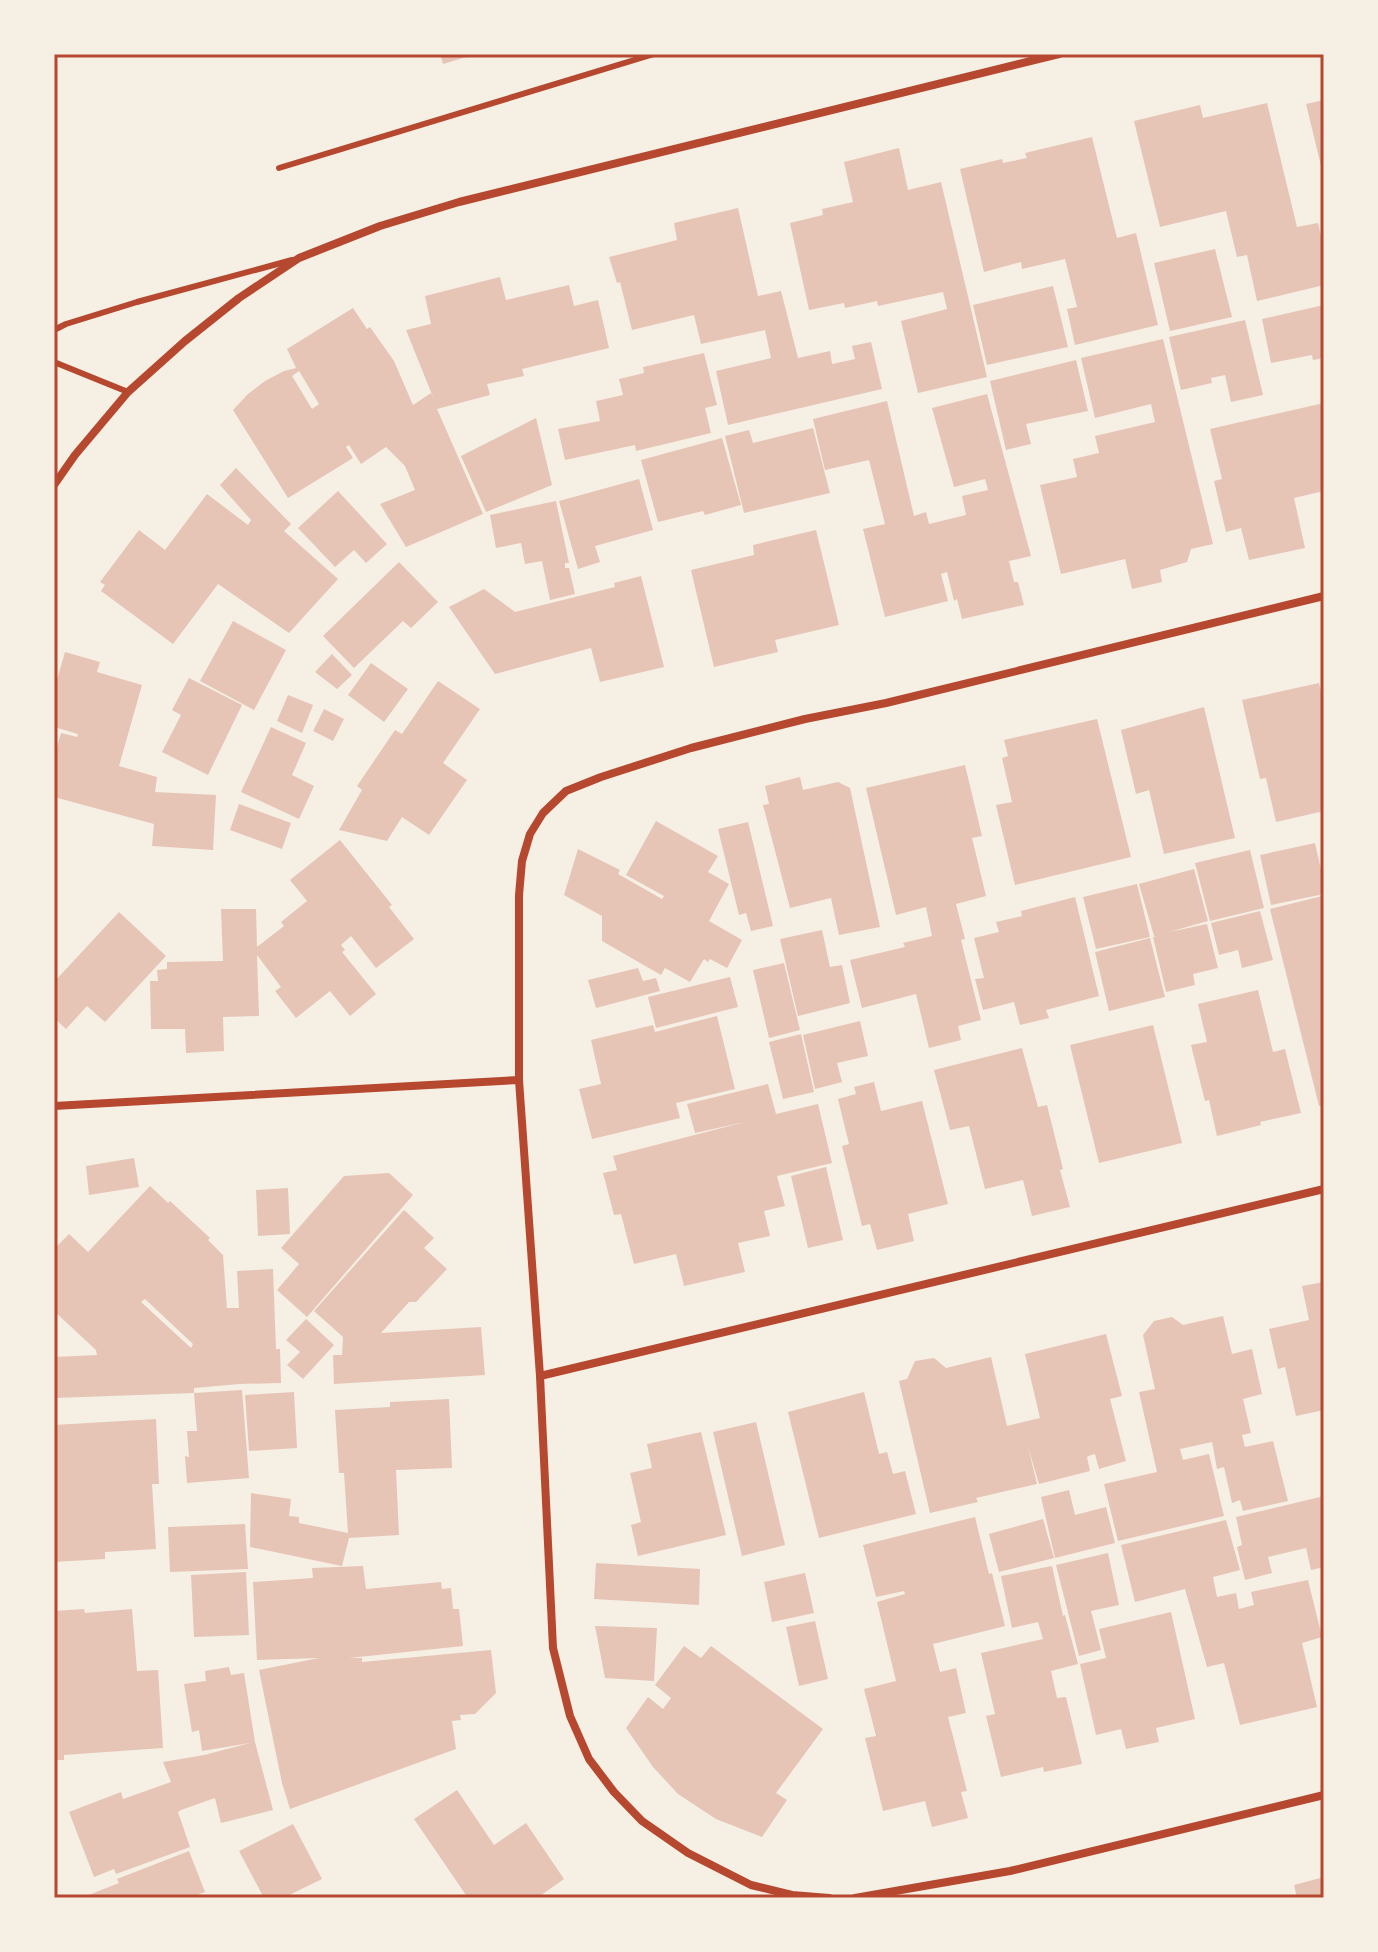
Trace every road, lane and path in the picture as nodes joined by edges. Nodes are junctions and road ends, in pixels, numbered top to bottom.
1 (654, 54) edge
2 (1059, 54) edge
3 (279, 168) dead end
4 (299, 258) junction
5 (54, 330) edge
6 (54, 362) edge
7 (128, 392) junction
8 (54, 485) edge
9 (1324, 596) edge
10 (519, 1080) junction
11 (54, 1106) edge
12 (1324, 1189) edge
13 (540, 1376) junction
14 (1324, 1795) edge
15 (829, 1898) edge
16 (855, 1898) edge

1 - 3 lane
2 - 4 street
4 - 5 lane
4 - 7 street
6 - 7 lane
7 - 8 street
9 - 10 street
10 - 11 street
10 - 13 street
12 - 13 street
13 - 15 street
14 - 16 street

